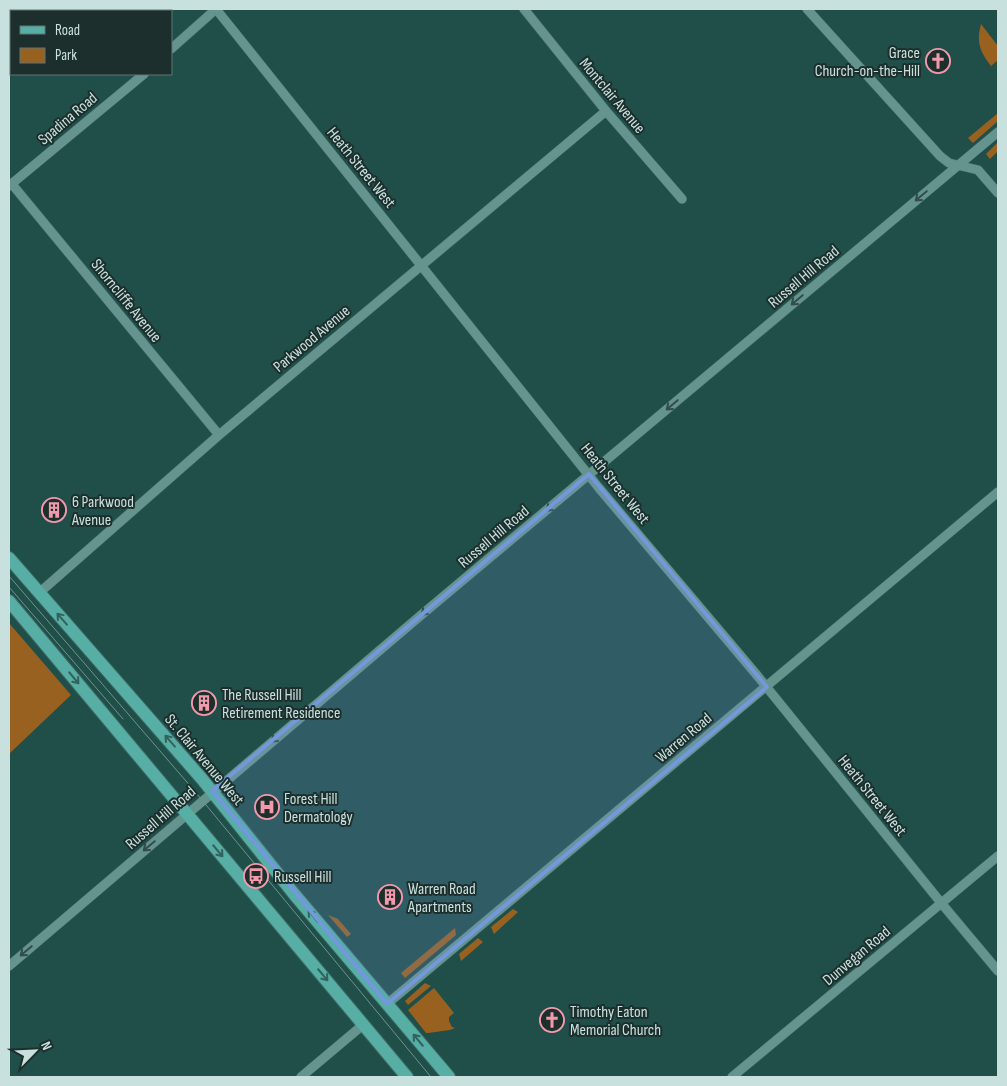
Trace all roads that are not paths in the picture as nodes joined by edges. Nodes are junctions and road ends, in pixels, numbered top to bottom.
1 (216, 9) edge
2 (524, 9) edge
3 (807, 9) edge
4 (172, 48) edge
5 (143, 75) edge
6 (606, 111) junction
7 (998, 132) edge
8 (959, 165) junction
9 (10, 184) edge
10 (998, 193) edge
11 (682, 199) dead end
12 (422, 266) junction
13 (219, 435) junction
14 (589, 474) junction
15 (998, 492) edge
16 (9, 558) edge
17 (39, 593) junction
18 (9, 601) edge
19 (767, 687) junction
20 (212, 791) junction
21 (186, 814) junction
22 (998, 856) edge
23 (942, 904) junction
24 (9, 966) edge
25 (998, 971) edge
26 (387, 1004) junction
27 (364, 1024) junction
28 (301, 1077) edge
29 (407, 1077) edge
30 (449, 1077) edge
31 (732, 1077) edge

1 - 4 street
1 - 12 street, Heath Street West
2 - 6 street, Montclair Avenue
3 - 8 street
5 - 9 street, Spadina Road
6 - 11 street, Montclair Avenue
6 - 12 street, Parkwood Avenue
7 - 8 street, Russell Hill Road
8 - 10 street
8 -> 14 street, Russell Hill Road
9 - 13 street, Shorncliffe Avenue
12 - 13 street, Parkwood Avenue
12 - 14 street, Heath Street West
13 - 17 street, Parkwood Avenue
14 - 19 street, Heath Street West
14 -> 20 street, Russell Hill Road
15 - 19 street, Warren Road
16 - 17 main road, St. Clair Avenue West
20 -> 17 main road, St. Clair Avenue West
18 -> 21 main road
19 - 23 street, Heath Street West
19 - 26 street, Warren Road
20 - 21 street, Russell Hill Road
26 -> 20 main road, St. Clair Avenue West
21 -> 24 street, Russell Hill Road
21 -> 27 main road
22 - 23 street, Dunvegan Road
23 - 25 street, Heath Street West
23 - 31 street, Dunvegan Road
30 -> 26 main road, St. Clair Avenue West
27 - 28 street
27 - 29 main road

